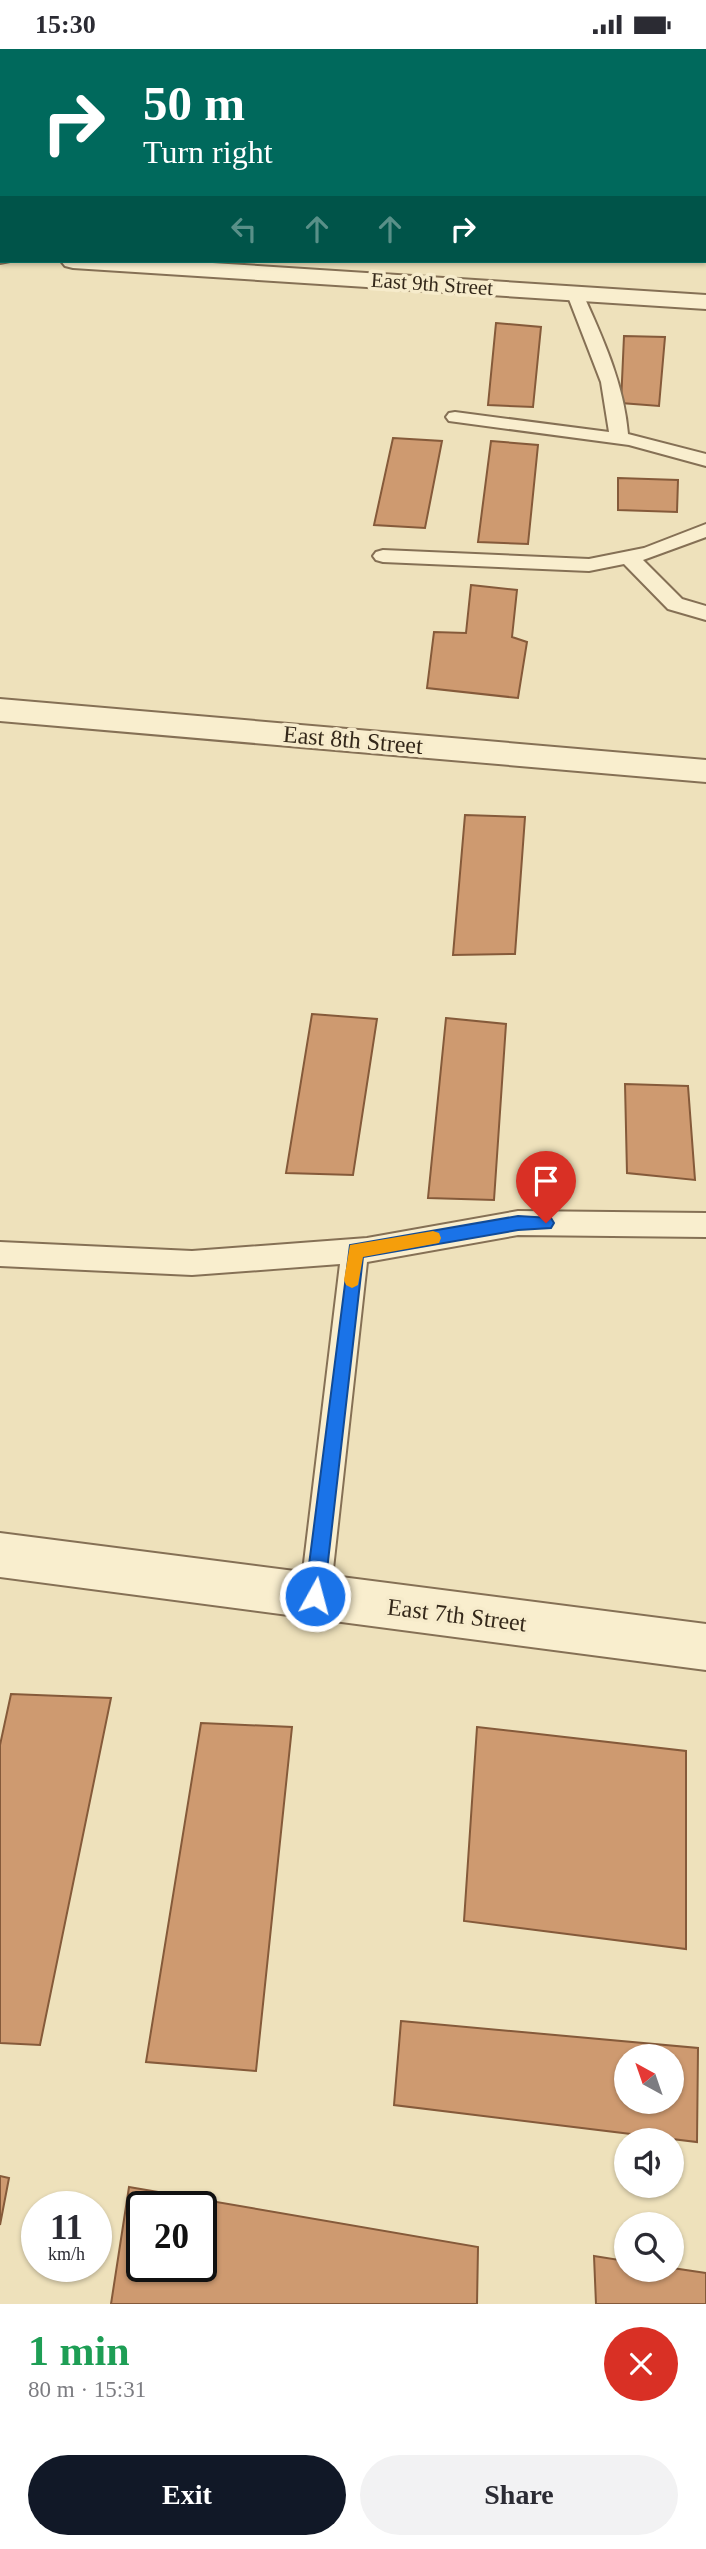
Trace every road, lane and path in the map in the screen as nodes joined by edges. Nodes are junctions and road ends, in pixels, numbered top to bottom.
1 (103, 263) edge
2 (575, 294) junction
3 (706, 303) edge
4 (455, 417) dead end
5 (619, 438) junction
6 (706, 460) edge
7 (706, 530) edge
8 (383, 556) dead end
9 (628, 557) junction
10 (706, 613) edge
11 (0, 710) edge
12 (706, 771) edge
13 (706, 1225) edge
14 (355, 1251) junction
15 (0, 1254) edge
16 (0, 1555) edge
17 (315, 1596) junction
18 (706, 1647) edge

1 - 2 street, East 9th Street
2 - 3 street, East 9th Street
2 - 5 lane
4 - 5 lane
5 - 6 lane
7 - 9 lane
8 - 9 lane
9 - 10 lane
11 - 12 street, East 8th Street
13 - 14 lane
14 - 15 lane
14 - 17 lane
16 - 17 street, East 7th Street
17 - 18 street, East 7th Street

